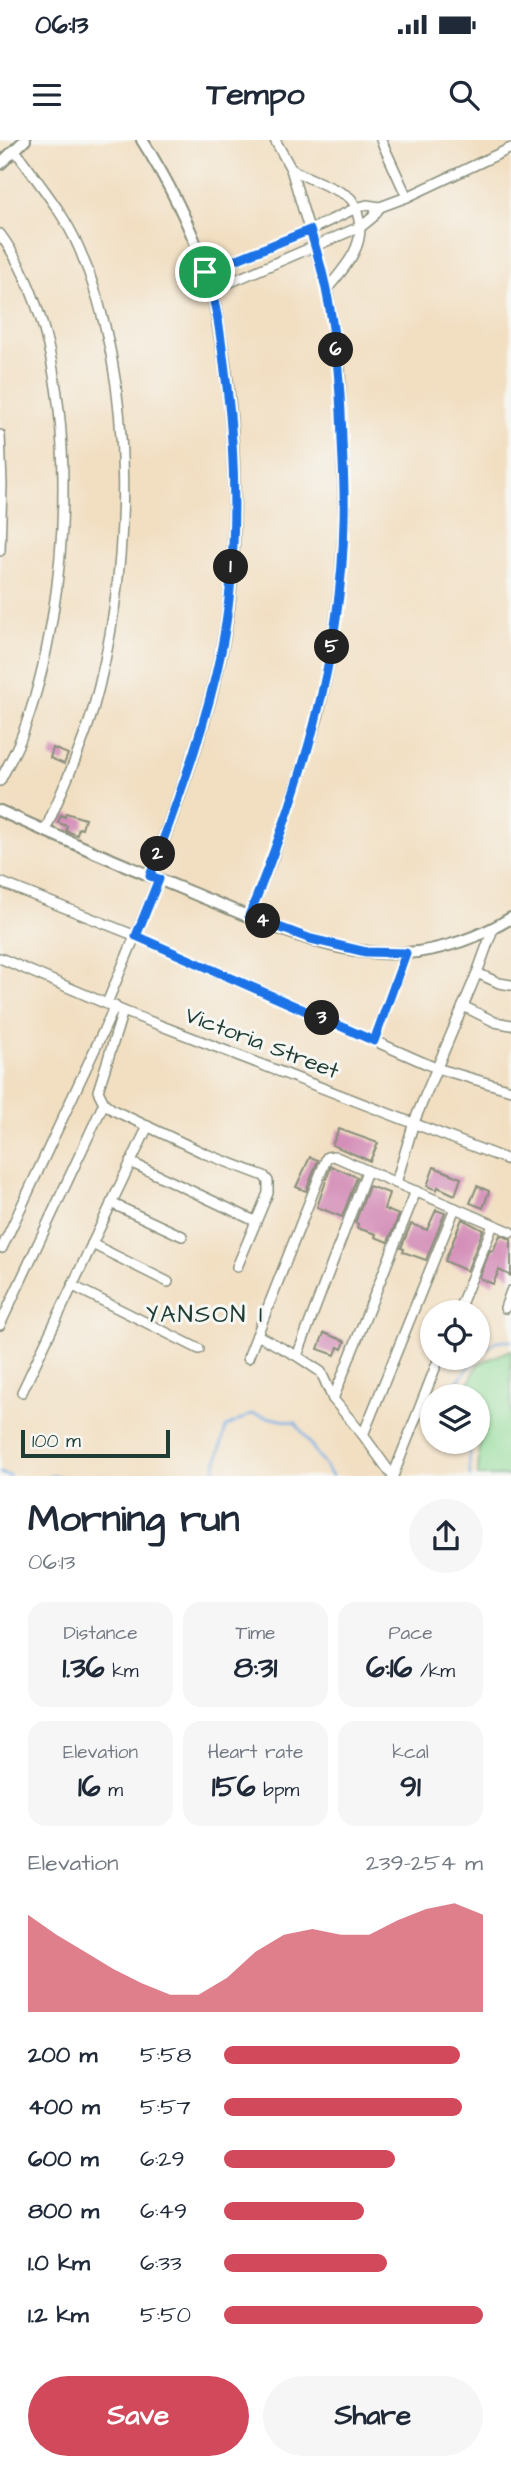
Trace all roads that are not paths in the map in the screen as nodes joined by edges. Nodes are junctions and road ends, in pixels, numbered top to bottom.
1 (25, 140) edge
2 (142, 140) edge
3 (275, 140) edge
4 (385, 142) edge
5 (511, 148) edge
6 (15, 150) junction
7 (0, 164) edge
8 (291, 169) junction
9 (407, 197) junction
10 (380, 206) junction
11 (356, 208) junction
12 (362, 226) junction
13 (310, 230) junction
14 (0, 234) edge
15 (315, 246) junction
16 (205, 272) junction
17 (327, 289) junction
18 (212, 290) junction
19 (0, 435) edge
20 (0, 551) edge
21 (0, 781) edge
22 (0, 811) edge
23 (45, 831) junction
24 (155, 878) junction
25 (0, 881) edge
26 (249, 916) junction
27 (511, 918) edge
28 (493, 929) junction
29 (136, 936) junction
30 (406, 953) junction
31 (0, 958) edge
32 (477, 973) junction
33 (511, 985) edge
34 (463, 1006) junction
35 (115, 1007) junction
36 (511, 1025) edge
37 (374, 1041) junction
38 (436, 1068) junction
39 (511, 1090) edge
40 (104, 1102) junction
41 (414, 1122) junction
42 (148, 1126) junction
43 (511, 1161) edge
44 (130, 1162) junction
45 (367, 1171) junction
46 (396, 1183) junction
47 (416, 1191) junction
48 (111, 1203) junction
49 (455, 1208) junction
50 (255, 1222) junction
51 (493, 1224) junction
52 (511, 1232) edge
53 (181, 1236) dead end
54 (92, 1244) junction
55 (2, 1248) dead end
56 (237, 1267) dead end
57 (168, 1282) dead end
58 (74, 1286) junction
59 (511, 1291) edge
60 (463, 1300) edge
61 (505, 1308) dead end
62 (0, 1325) edge
63 (257, 1335) junction
64 (199, 1349) dead end
65 (297, 1356) junction
66 (248, 1357) dead end
67 (434, 1370) edge
68 (22, 1392) dead end
69 (333, 1399) junction
70 (363, 1435) junction
71 (393, 1475) edge

1 - 6 street
2 - 16 street
3 - 8 street
4 - 9 street
5 - 9 street
6 - 7 street
6 - 23 street
8 - 11 street
8 - 13 street
9 - 10 street
10 - 11 street
10 - 12 street
11 - 12 street
11 - 13 street
12 - 15 street
12 - 17 street
13 - 15 street
13 - 16 street
14 - 21 street
15 - 17 street
15 - 18 street
16 - 18 street
17 - 26 street
18 - 24 street
19 - 20 street
22 - 23 street
23 - 24 street
24 - 26 street
24 - 29 street
25 - 29 street
26 - 30 street
27 - 28 street
28 - 30 street
28 - 32 street
29 - 35 street
29 - 37 street
30 - 37 street
31 - 35 street, Victoria Street
32 - 33 street
32 - 34 street
34 - 36 street
34 - 38 street
35 - 40 street
35 - 41 street, Victoria Street
35 - 55 street
37 - 38 street
38 - 39 street
38 - 41 street
40 - 42 street
40 - 62 street
41 - 43 street, Victoria Street
41 - 46 street
42 - 44 street
42 - 50 street
44 - 48 street
44 - 50 street
45 - 46 street
45 - 63 street
45 - 65 street
46 - 47 street
47 - 49 street
47 - 69 street
48 - 53 street
48 - 54 street
49 - 51 street
49 - 70 street
50 - 56 street
51 - 52 street
51 - 60 street
54 - 57 street
54 - 58 street
58 - 64 street
58 - 68 street
59 - 61 street
63 - 65 street
63 - 66 street
65 - 69 street
67 - 71 street
69 - 70 street
70 - 71 street

